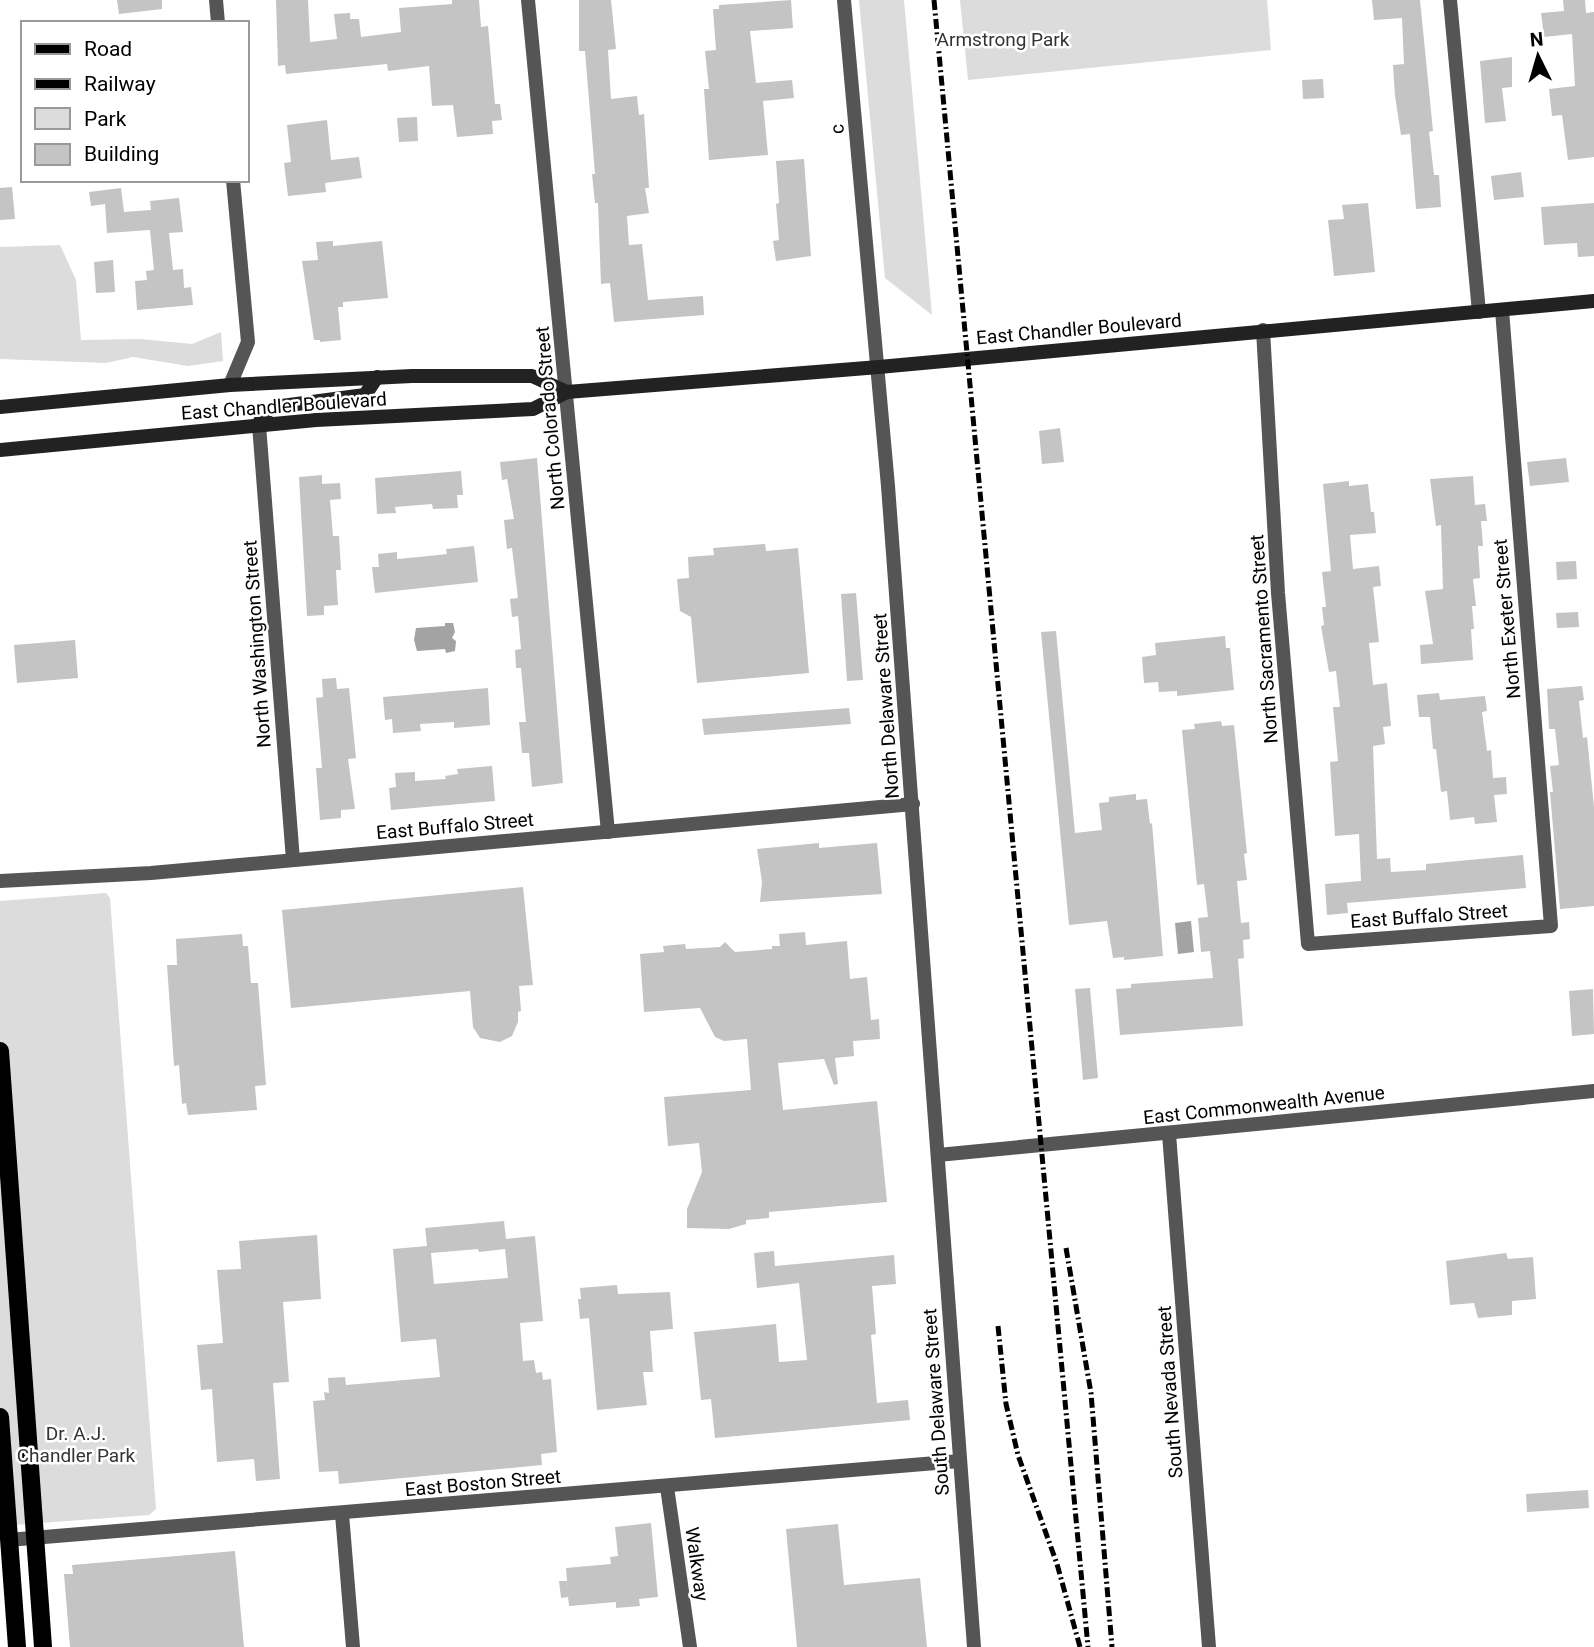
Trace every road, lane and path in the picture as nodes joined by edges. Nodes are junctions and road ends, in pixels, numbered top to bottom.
1 (216, 0) edge
2 (528, 0) edge
3 (844, 0) edge
4 (1450, 0) edge
5 (218, 21) edge
6 (233, 182) edge
7 (868, 255) joint
8 (1594, 301) edge
9 (1502, 310) junction
10 (1479, 312) junction
11 (1263, 330) junction
12 (879, 367) junction
13 (377, 377) junction
14 (229, 385) junction
15 (567, 392) junction
16 (0, 407) edge
17 (259, 425) junction
18 (0, 450) edge
19 (913, 804) junction
20 (608, 832) junction
21 (293, 860) junction
22 (0, 881) edge
23 (1551, 926) joint
24 (1308, 944) joint
25 (0, 1051) edge
26 (1594, 1091) edge
27 (1169, 1134) junction
28 (938, 1155) junction
29 (0, 1417) edge
30 (960, 1461) junction
31 (667, 1487) junction
32 (342, 1514) junction
33 (36, 1538) junction
34 (9, 1540) junction
35 (18, 1647) edge
36 (43, 1647) edge
37 (353, 1647) edge
38 (690, 1647) edge
39 (974, 1647) edge
40 (1209, 1647) edge

1 - 5 street
2 - 15 street, North Colorado Street
3 - 7 street, c
4 - 10 street
6 - 14 street
7 - 12 street, North Delaware Street
8 - 9 main road, East Chandler Boulevard
9 - 10 main road, East Chandler Boulevard
9 - 23 street, North Exeter Street
10 - 11 main road, East Chandler Boulevard
11 - 12 main road, East Chandler Boulevard
11 - 24 street, North Sacramento Street
12 - 15 main road, East Chandler Boulevard
12 - 19 street, North Delaware Street
13 - 14 main road, East Chandler Boulevard
13 - 15 main road, East Chandler Boulevard
13 - 17 main road
14 - 16 main road, East Chandler Boulevard
15 - 17 main road, East Chandler Boulevard
15 - 20 street, North Colorado Street
17 - 18 main road, East Chandler Boulevard
17 - 21 street, North Washington Street
19 - 20 street, East Buffalo Street
19 - 28 street, North Delaware Street
20 - 21 street, East Buffalo Street
21 - 22 street, East Buffalo Street
23 - 24 street, East Buffalo Street
25 - 33 main road
26 - 27 street, East Commonwealth Avenue
27 - 28 street, East Commonwealth Avenue
27 - 40 street, South Nevada Street
28 - 30 street, South Delaware Street
29 - 34 main road
30 - 31 street, East Boston Street
30 - 39 street, South Delaware Street
31 - 32 street, East Boston Street
31 - 38 street, Walkway
32 - 33 street, East Boston Street
32 - 37 street
33 - 34 street, East Boston Street
33 - 36 main road
34 - 35 main road

